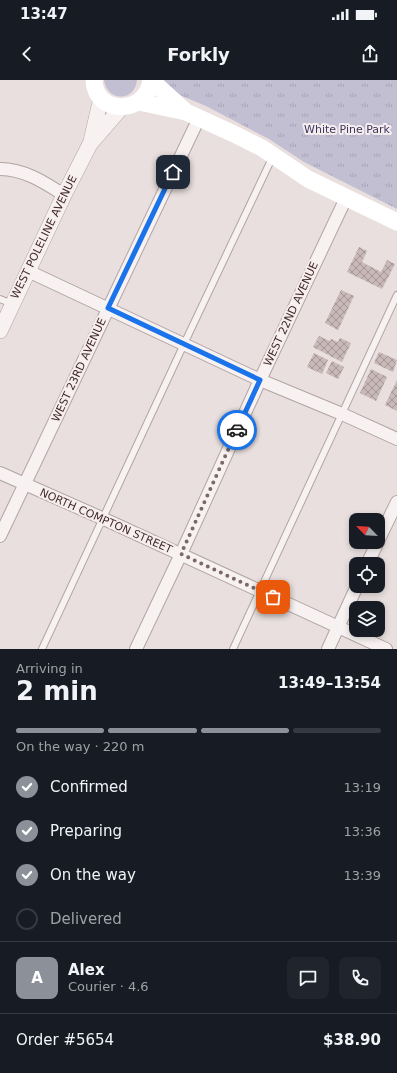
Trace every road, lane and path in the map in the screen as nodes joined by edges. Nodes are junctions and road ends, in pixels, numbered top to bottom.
1 (151, 80) edge
2 (95, 85) edge
3 (139, 102) junction
4 (122, 107) junction
5 (192, 115) junction
6 (90, 144) junction
7 (274, 156) junction
8 (0, 169) edge
9 (64, 194) junction
10 (346, 198) junction
11 (397, 222) edge
12 (28, 271) junction
13 (397, 295) edge
14 (5, 308) edge
15 (108, 308) junction
16 (0, 331) edge
17 (184, 344) junction
18 (260, 380) junction
19 (342, 414) junction
20 (397, 439) edge
21 (0, 473) edge
22 (25, 485) junction
23 (397, 502) edge
24 (104, 519) junction
25 (385, 527) edge
26 (0, 536) edge
27 (181, 554) junction
28 (260, 591) junction
29 (354, 593) edge
30 (338, 627) junction
31 (42, 649) edge
32 (136, 649) edge
33 (233, 649) edge
34 (328, 649) edge
35 (386, 649) edge

1 - 3 main road
1 - 5 main road
2 - 4 main road
2 - 6 street, WEST POLELINE AVENUE
3 - 4 main road
3 - 5 main road
4 - 6 street, WEST POLELINE AVENUE
5 - 7 main road
5 - 15 street, WEST 23RD AVENUE
6 - 9 street, WEST POLELINE AVENUE
7 - 10 main road
7 - 17 lane
8 - 9 street
9 - 12 street, WEST POLELINE AVENUE
10 - 11 main road
10 - 18 street, WEST 22ND AVENUE
12 - 14 street, WEST POLELINE AVENUE
12 - 15 street
13 - 19 lane
14 - 16 street, WEST POLELINE AVENUE
15 - 17 street
15 - 22 street, WEST 23RD AVENUE
17 - 18 street
17 - 24 lane
18 - 19 street
18 - 27 street, WEST 22ND AVENUE
19 - 20 street
19 - 28 lane
21 - 22 street, NORTH COMPTON STREET
22 - 24 street, NORTH COMPTON STREET
22 - 26 street, WEST 23RD AVENUE
23 - 25 street
24 - 27 street, NORTH COMPTON STREET
24 - 31 lane
27 - 28 street, NORTH COMPTON STREET
27 - 32 street, WEST 22ND AVENUE
28 - 30 street, NORTH COMPTON STREET
28 - 33 lane
29 - 30 street
30 - 34 street
30 - 35 street, NORTH COMPTON STREET

